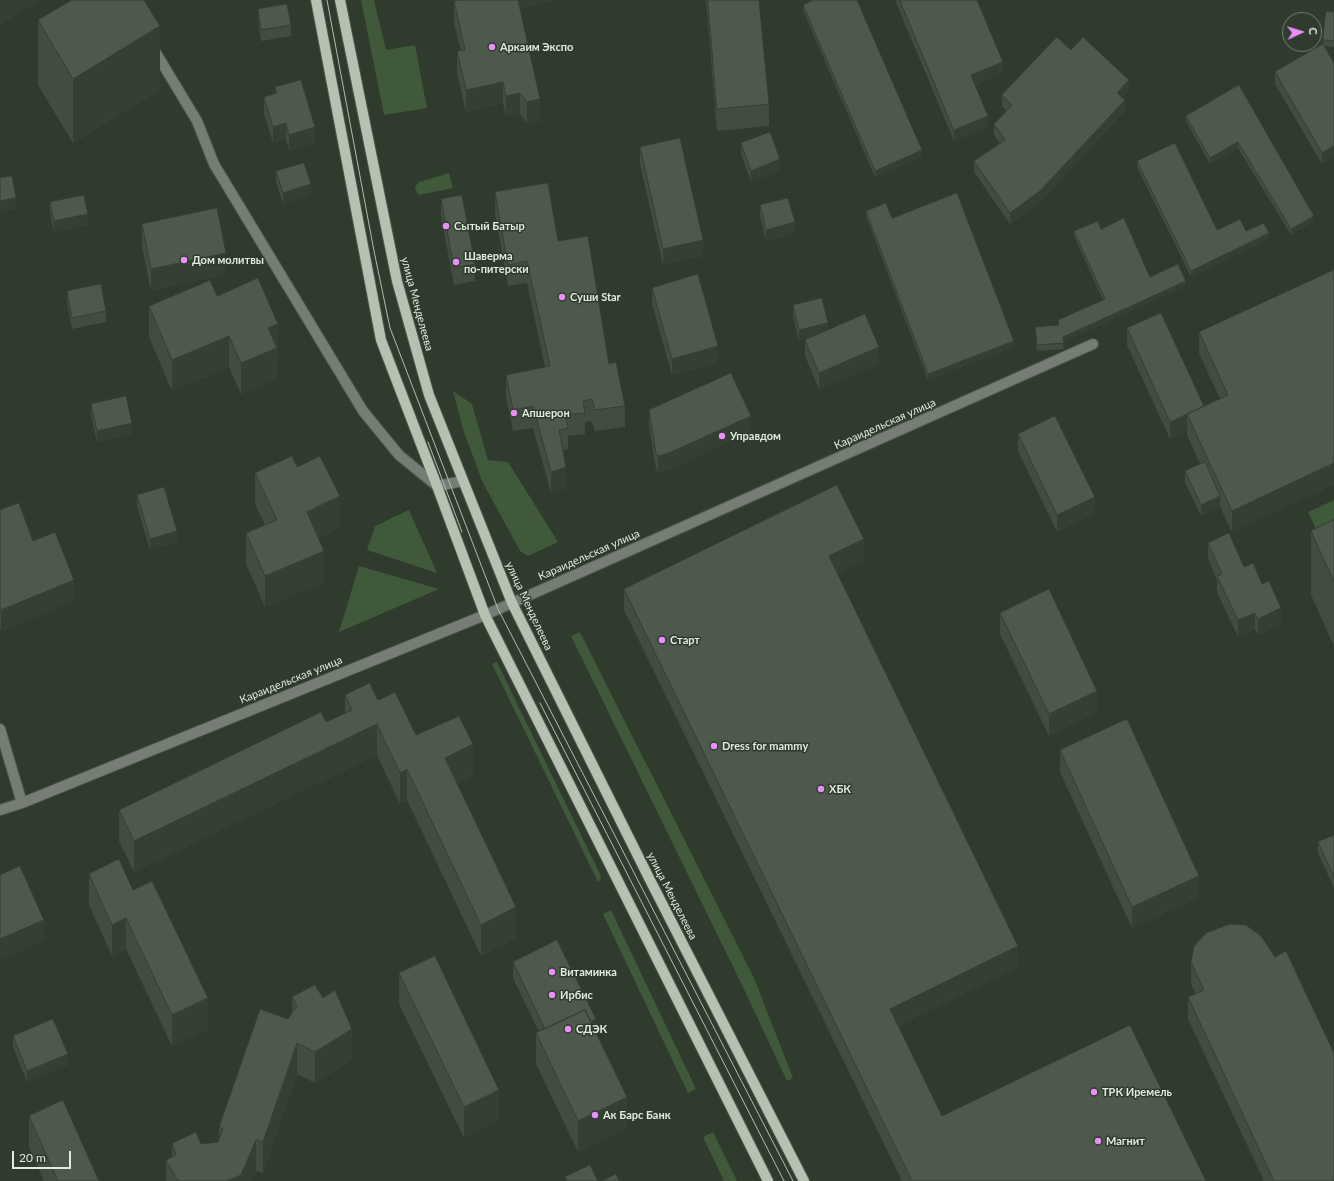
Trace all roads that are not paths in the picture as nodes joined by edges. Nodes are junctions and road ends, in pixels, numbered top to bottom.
1 (316, 0) edge
2 (340, 0) edge
3 (148, 39) edge
4 (1093, 344) dead end
5 (463, 481) junction
6 (437, 486) junction
7 (512, 603) junction
8 (485, 615) junction
9 (0, 729) edge
10 (22, 803) junction
11 (0, 810) edge
12 (768, 1181) edge
13 (804, 1181) edge

1 - 6 main road
2 - 5 main road, улица Менделеева
3 - 6 street
4 - 7 street, Караидельская улица
5 - 6 street
5 - 7 main road, улица Менделеева
6 - 8 main road
7 - 8 street, Караидельская улица
7 - 13 main road, улица Менделеева
8 - 10 street, Караидельская улица
8 - 12 main road
9 - 10 street
10 - 11 street, Караидельская улица

